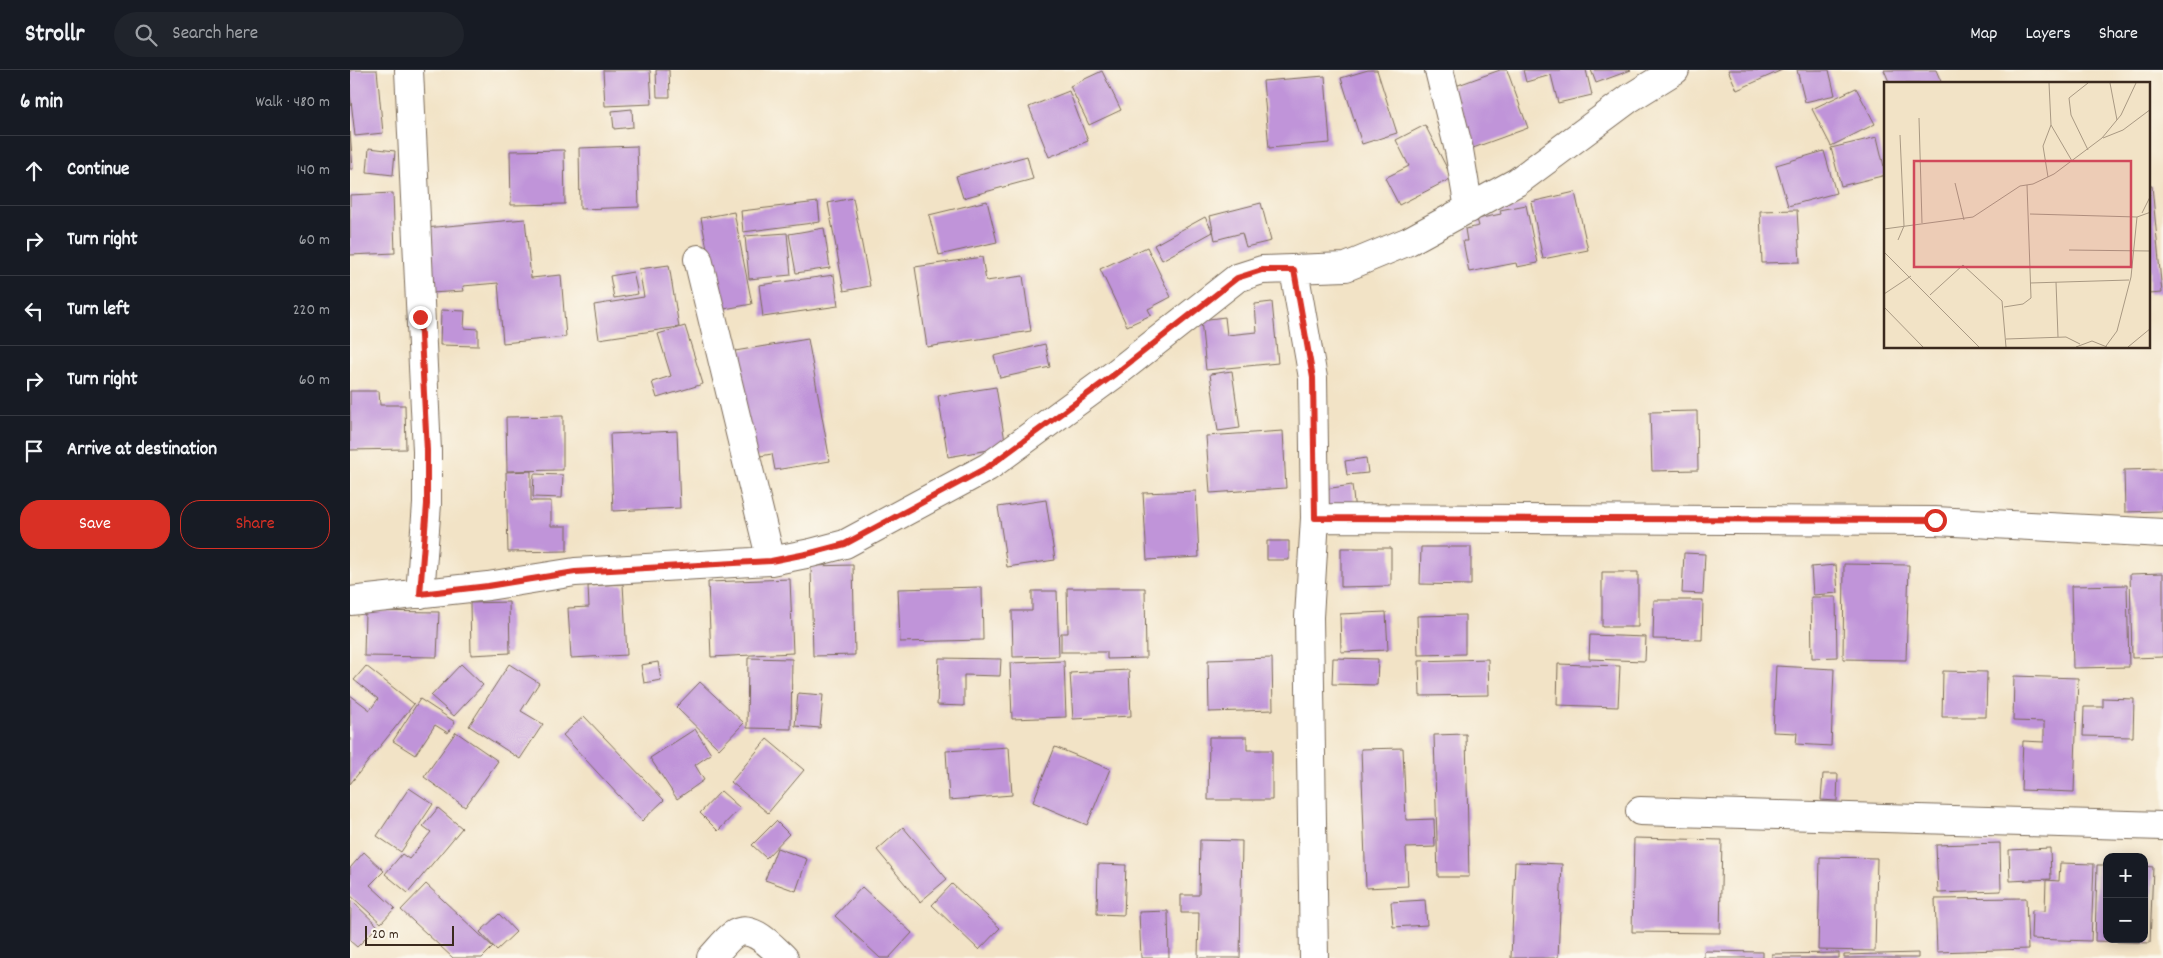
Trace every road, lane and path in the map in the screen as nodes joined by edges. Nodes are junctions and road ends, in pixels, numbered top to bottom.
1 (409, 70) edge
2 (1439, 70) edge
3 (1670, 72) edge
4 (1469, 209) junction
5 (698, 259) dead end
6 (1294, 270) junction
7 (1315, 518) junction
8 (2163, 533) edge
9 (771, 561) junction
10 (420, 594) junction
11 (350, 601) edge
12 (1640, 811) dead end
13 (2163, 826) edge
14 (711, 958) edge
15 (784, 958) edge
16 (1314, 958) edge

1 - 10 street
2 - 4 street
3 - 4 street
4 - 6 street
5 - 9 street
6 - 7 street
6 - 9 street
7 - 8 street
7 - 16 street
9 - 10 street
10 - 11 street
12 - 13 street
14 - 15 street

